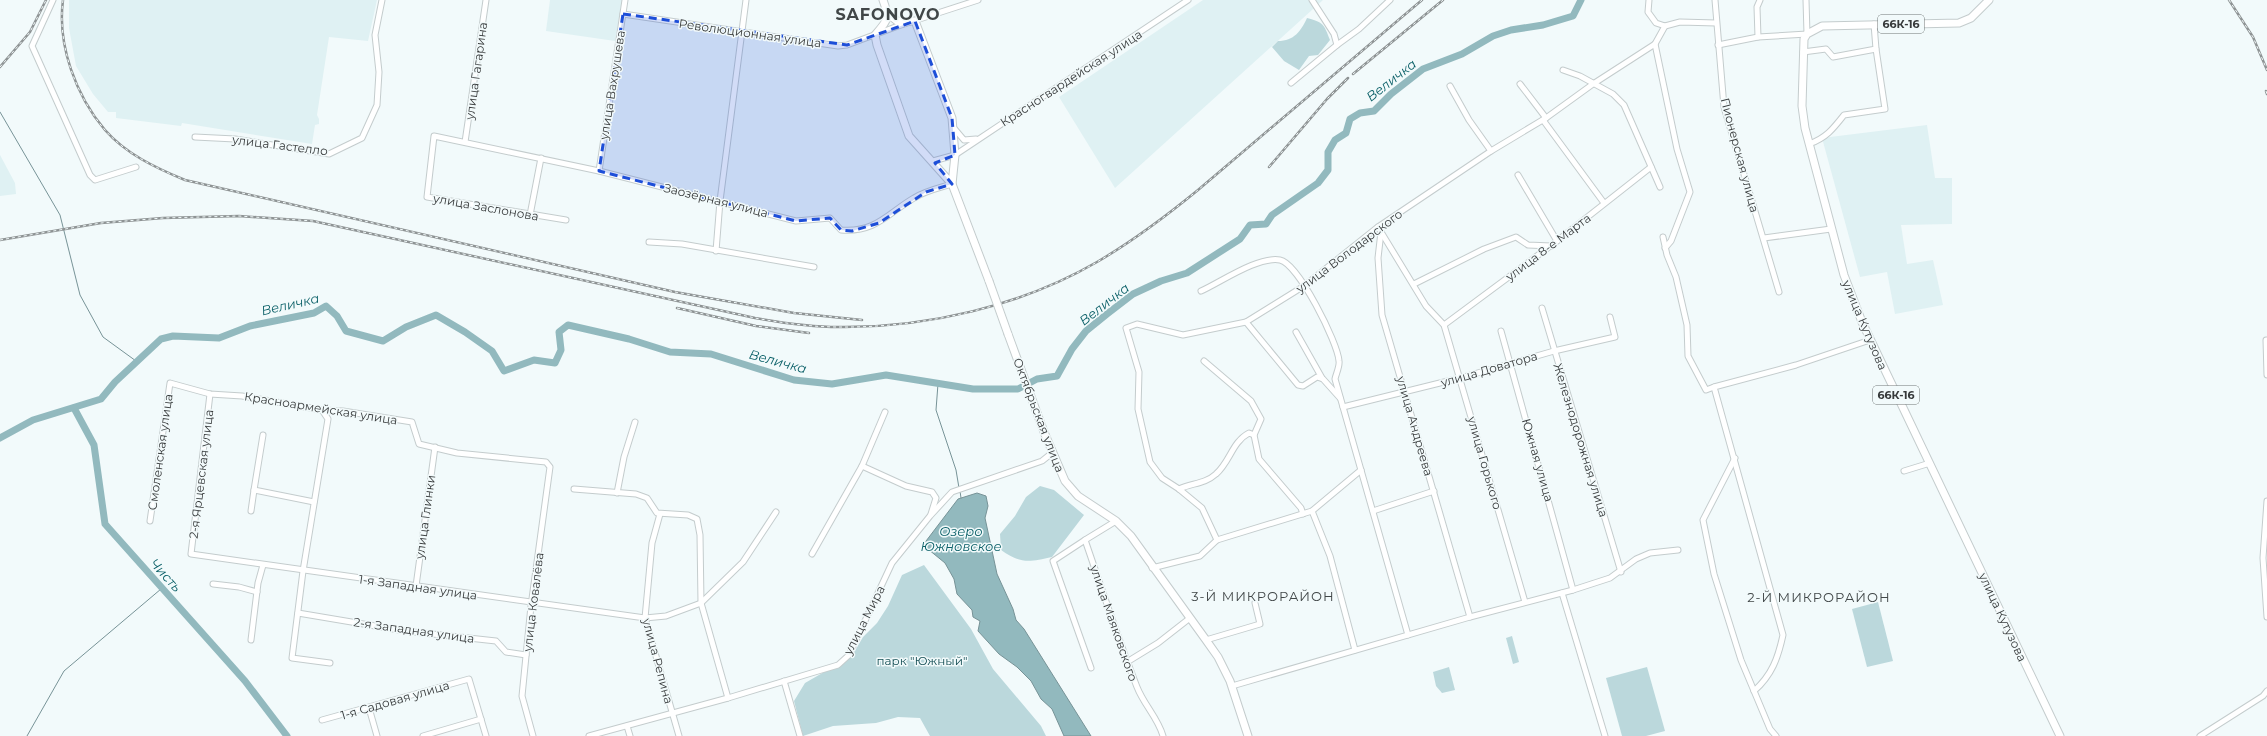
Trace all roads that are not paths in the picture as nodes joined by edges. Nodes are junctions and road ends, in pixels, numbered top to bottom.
1 (53, 0) edge
2 (382, 0) edge
3 (486, 0) edge
4 (625, 0) edge
5 (746, 0) edge
6 (883, 0) edge
7 (978, 0) edge
8 (1188, 0) edge
9 (1312, 0) edge
10 (1390, 0) edge
11 (1648, 0) edge
12 (1715, 0) edge
13 (1760, 0) edge
14 (1806, 0) edge
15 (1989, 0) edge
16 (623, 14) junction
17 (888, 14) junction
18 (915, 21) junction
19 (1716, 23) junction
20 (1874, 24) junction
21 (1664, 26) junction
22 (741, 33) junction
23 (1807, 34) junction
24 (875, 35) junction
25 (1758, 37) junction
26 (1655, 44) junction
27 (1337, 45) junction
28 (1718, 45) junction
29 (1876, 49) junction
30 (1803, 52) junction
31 (1563, 70) dead end
32 (1291, 83) dead end
33 (1520, 84) dead end
34 (1593, 84) junction
35 (1450, 86) dead end
36 (1544, 119) junction
37 (953, 127) junction
38 (983, 136) junction
39 (195, 137) dead end
40 (465, 142) junction
41 (1809, 144) junction
42 (1491, 151) junction
43 (955, 155) junction
44 (541, 158) junction
45 (933, 161) junction
46 (136, 167) dead end
47 (1651, 167) junction
48 (599, 171) junction
49 (1518, 175) dead end
50 (952, 184) junction
51 (1660, 187) dead end
52 (720, 200) junction
53 (1604, 203) junction
54 (530, 215) junction
55 (566, 220) dead end
56 (1378, 227) junction
57 (1831, 229) junction
58 (1381, 232) junction
59 (1663, 237) dead end
60 (1764, 238) junction
61 (1557, 241) junction
62 (649, 242) dead end
63 (1551, 246) junction
64 (1665, 248) junction
65 (716, 251) junction
66 (814, 267) dead end
67 (1414, 284) junction
68 (1304, 286) junction
69 (1201, 291) dead end
70 (1779, 292) dead end
71 (1542, 308) dead end
72 (1610, 317) dead end
73 (1246, 322) junction
74 (1444, 325) junction
75 (1500, 331) dead end
76 (1296, 332) dead end
77 (1870, 340) junction
78 (2266, 340) dead end
79 (1554, 351) junction
80 (1204, 362) dead end
81 (1510, 364) junction
82 (2267, 375) edge
83 (1460, 378) junction
84 (1322, 379) junction
85 (170, 383) joint
86 (1714, 387) junction
87 (1406, 392) junction
88 (210, 394) junction
89 (1340, 398) junction
90 (1343, 407) junction
91 (322, 410) junction
92 (885, 412) dead end
93 (635, 422) dead end
94 (1254, 435) junction
95 (263, 436) dead end
96 (435, 448) junction
97 (1052, 453) junction
98 (1735, 458) junction
99 (1930, 463) junction
100 (862, 466) junction
101 (550, 467) joint
102 (1361, 470) junction
103 (1904, 471) dead end
104 (574, 489) dead end
105 (1179, 489) junction
106 (254, 490) junction
107 (1434, 491) junction
108 (617, 493) junction
109 (2267, 501) edge
110 (314, 502) junction
111 (1373, 510) junction
112 (251, 511) dead end
113 (1312, 511) junction
114 (776, 512) dead end
115 (660, 514) junction
116 (1303, 514) junction
117 (930, 516) junction
118 (150, 521) dead end
119 (1116, 521) junction
120 (1085, 540) junction
121 (1217, 540) junction
122 (1678, 550) dead end
123 (191, 554) joint
124 (812, 554) dead end
125 (263, 565) junction
126 (1152, 568) junction
127 (303, 571) junction
128 (1621, 572) junction
129 (214, 584) dead end
130 (416, 586) junction
131 (1573, 590) junction
132 (257, 592) junction
133 (1562, 592) junction
134 (532, 602) junction
135 (1525, 602) junction
136 (701, 603) junction
137 (1254, 603) dead end
138 (298, 613) junction
139 (1470, 617) junction
140 (2267, 617) edge
141 (645, 618) junction
142 (1190, 618) junction
143 (1408, 635) junction
144 (251, 640) dead end
145 (1206, 640) junction
146 (1355, 650) junction
147 (526, 655) junction
148 (1127, 662) junction
149 (330, 663) dead end
150 (1091, 668) dead end
151 (784, 681) junction
152 (1232, 686) junction
153 (1754, 691) junction
154 (2267, 691) edge
155 (728, 698) junction
156 (369, 708) junction
157 (673, 714) junction
158 (481, 719) junction
159 (322, 720) dead end
160 (627, 726) junction
161 (377, 736) edge
162 (423, 736) edge
163 (486, 736) edge
164 (533, 736) edge
165 (589, 736) edge
166 (630, 736) edge
167 (679, 736) edge
168 (800, 736) edge
169 (1163, 736) edge
170 (1248, 736) edge
171 (1605, 736) edge
172 (1776, 736) edge
173 (2060, 736) edge
174 (2200, 736) edge

1 - 46 street
2 - 39 street, улица Гастелло
3 - 40 street, улица Гагарина
4 - 16 street, улица Вахрушева
5 - 22 street
6 - 17 main road
7 - 18 street
8 - 38 street, Красногвардейская улица
9 - 27 street
10 - 27 street
11 - 21 street
12 - 19 street, Пионерская улица
13 - 25 street
14 - 23 street, улица Кутузова
15 - 20 main road, 66К-16
16 - 22 street, Революционная улица
16 - 48 street, улица Вахрушева
17 - 18 main road
17 - 24 main road
18 - 24 street, Революционная улица
18 - 37 main road, Октябрьская улица
19 - 21 street
19 - 28 street, Пионерская улица
20 - 23 main road, 66К-16
20 - 29 street
21 - 26 street
22 - 24 street, Революционная улица
22 - 52 street
23 - 25 street
23 - 30 main road, улица Кутузова / 66К-16
24 - 45 main road, Октябрьская улица
25 - 28 street
26 - 34 street, улица Володарского
26 - 64 street
27 - 32 street
28 - 60 street, Пионерская улица
29 - 30 street
29 - 41 street
30 - 41 main road, улица Кутузова / 66К-16
31 - 34 street
33 - 36 street
34 - 36 street, улица Володарского
34 - 47 street
35 - 42 street
36 - 42 street, улица Володарского
36 - 53 street
37 - 38 street
37 - 43 main road, Октябрьская улица
38 - 43 street, Красногвардейская улица
40 - 44 street, Заозёрная улица
40 - 54 street, улица Заслонова
41 - 57 main road, улица Кутузова / 66К-16
42 - 56 street, улица Володарского
43 - 45 street, Красногвардейская улица
43 - 50 main road, Октябрьская улица
44 - 48 street, Заозёрная улица
44 - 54 street
45 - 50 main road, Октябрьская улица
47 - 51 street
47 - 53 street, улица 8-е Марта
48 - 52 street, Заозёрная улица
49 - 61 street
50 - 52 street, Заозёрная улица
50 - 97 main road, Октябрьская улица, bridge
52 - 65 street
53 - 61 street, улица 8-е Марта
54 - 55 street, улица Заслонова
56 - 58 street
56 - 68 street, улица Володарского
57 - 60 street
57 - 77 main road, улица Кутузова / 66К-16
58 - 67 street
58 - 87 street, улица Андреева
59 - 64 street
60 - 70 street, Пионерская улица
61 - 63 street, улица 8-е Марта
62 - 65 street
63 - 67 street
63 - 74 street, улица 8-е Марта
64 - 86 street
65 - 66 street
67 - 74 street
68 - 69 street
68 - 73 street, улица Володарского
68 - 89 street
71 - 79 street, Железнодорожная улица
72 - 79 street, улица Доватора
73 - 84 street
73 - 105 street, улица Володарского
74 - 83 street, улица Горького
75 - 81 street, Южная улица
76 - 84 street
77 - 86 street
77 - 99 main road, улица Кутузова / 66К-16
78 - 82 street
79 - 81 street, улица Доватора
79 - 128 street, Железнодорожная улица
80 - 94 street
81 - 83 street, улица Доватора
81 - 131 street, Южная улица
83 - 87 street, улица Доватора
83 - 135 street, улица Горького
84 - 89 street
85 - 88 street, Красноармейская улица
85 - 118 street, Смоленская улица
86 - 98 street
87 - 90 street, улица Доватора
87 - 107 street, улица Андреева
88 - 91 street, Красноармейская улица
88 - 123 street, 2-я Ярцевская улица
89 - 90 street
90 - 102 street
91 - 96 street, Красноармейская улица
91 - 110 street
92 - 100 street
93 - 108 street
94 - 105 street
94 - 116 street
95 - 106 street
96 - 101 street, Красноармейская улица
96 - 130 street, улица Глинки
97 - 117 street, улица Мира
97 - 119 main road, Октябрьская улица
98 - 153 street
98 - 153 street
99 - 103 street
99 - 173 main road, улица Кутузова / 66К-16
100 - 117 street
100 - 124 street
101 - 134 street, улица Ковалёва
102 - 111 street
102 - 113 street
104 - 108 street
105 - 121 street
106 - 110 street
106 - 112 street
107 - 111 street
107 - 139 street, улица Андреева
108 - 115 street
109 - 140 street
110 - 127 street
111 - 143 street
113 - 116 street
113 - 146 street
114 - 136 street
115 - 136 street
115 - 141 street, улица Репина
116 - 121 street
117 - 151 street, улица Мира
119 - 120 street
119 - 126 main road, Октябрьская улица
120 - 148 street, улица Маяковского
120 - 150 street
121 - 126 street
122 - 128 street
123 - 125 street, 1-я Западная улица
125 - 127 street, 1-я Западная улица
125 - 132 street
126 - 142 main road, Октябрьская улица
127 - 130 street, 1-я Западная улица
127 - 138 street
128 - 131 street
129 - 132 street
130 - 134 street, 1-я Западная улица
131 - 133 street
132 - 144 street
133 - 135 street
133 - 171 street
134 - 141 street, 1-я Западная улица
134 - 147 street, улица Ковалёва
135 - 139 street
136 - 141 street, 1-я Западная улица
136 - 155 street
137 - 145 street
138 - 147 street, 2-я Западная улица
138 - 149 street
139 - 143 street
141 - 157 street, улица Репина
142 - 145 main road, Октябрьская улица
142 - 148 street
143 - 146 street
145 - 152 main road, Октябрьская улица
146 - 152 street
147 - 164 street, улица Ковалёва
148 - 169 street, улица Маяковского
151 - 155 street, улица Мира
151 - 168 street
152 - 170 main road, Октябрьская улица
153 - 172 street
154 - 174 street
155 - 157 street, улица Мира
156 - 158 street, 1-я Садовая улица
156 - 159 street, 1-я Садовая улица
156 - 161 street
157 - 160 street, улица Мира
157 - 167 street, улица Репина
158 - 162 street
158 - 163 street
160 - 165 street, улица Мира
160 - 166 street

